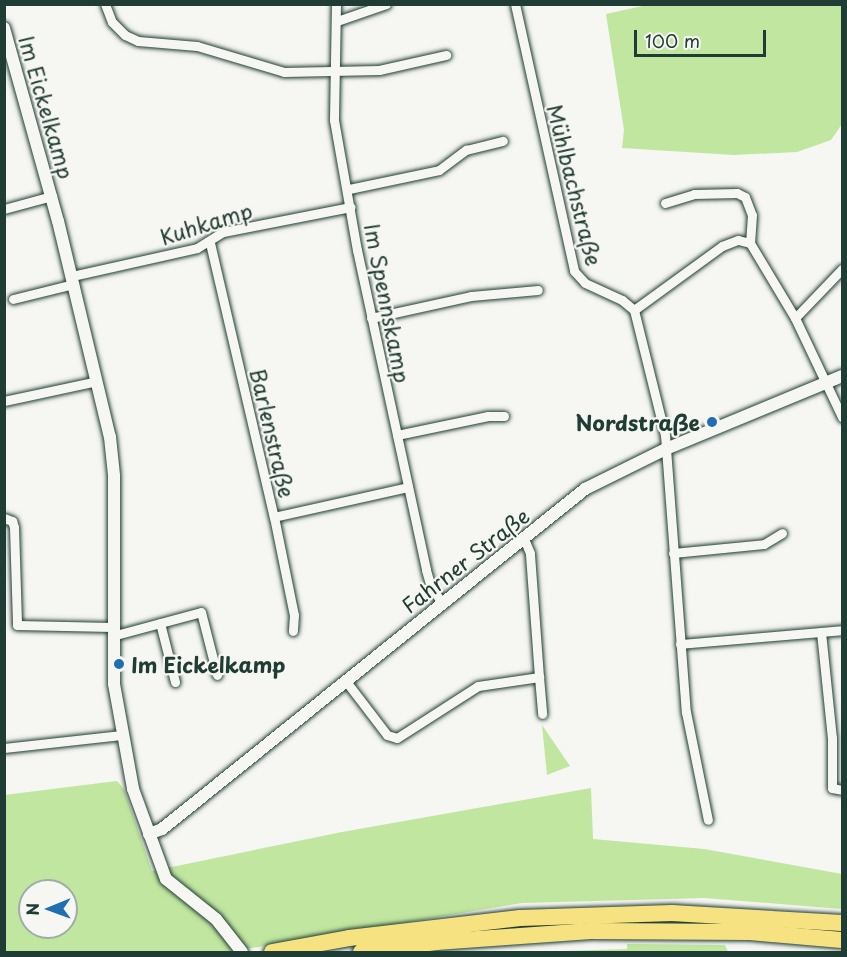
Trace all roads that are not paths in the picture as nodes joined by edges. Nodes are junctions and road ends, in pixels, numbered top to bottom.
1 (105, 4) edge
2 (336, 4) edge
3 (386, 4) edge
4 (515, 4) edge
5 (337, 21) junction
6 (4, 28) edge
7 (446, 55) dead end
8 (336, 72) junction
9 (503, 141) dead end
10 (349, 189) junction
11 (52, 196) junction
12 (665, 203) dead end
13 (351, 207) junction
14 (4, 209) edge
15 (210, 243) junction
16 (750, 243) junction
17 (843, 269) edge
18 (73, 280) junction
19 (538, 290) dead end
20 (13, 299) dead end
21 (634, 310) junction
22 (371, 318) junction
23 (795, 318) junction
24 (843, 376) edge
25 (97, 381) junction
26 (828, 382) junction
27 (4, 400) edge
28 (504, 416) dead end
29 (843, 417) edge
30 (397, 435) junction
31 (666, 449) junction
32 (408, 487) junction
33 (274, 517) junction
34 (4, 518) edge
35 (782, 533) dead end
36 (524, 538) junction
37 (673, 553) junction
38 (442, 603) junction
39 (160, 623) junction
40 (843, 630) edge
41 (112, 631) junction
42 (293, 631) dead end
43 (821, 632) junction
44 (680, 644) junction
45 (217, 675) dead end
46 (539, 677) junction
47 (345, 680) junction
48 (175, 682) dead end
49 (542, 714) dead end
50 (121, 735) junction
51 (4, 748) edge
52 (843, 790) edge
53 (708, 820) dead end
54 (149, 834) junction
55 (843, 923) edge
56 (843, 940) edge
57 (242, 952) edge
58 (272, 952) edge
59 (361, 952) edge

1 - 8 street
2 - 5 street, Im Spennskamp
3 - 5 street
4 - 21 street, Mühlbachstraße
5 - 8 street, Im Spennskamp
6 - 11 street, Im Eickelkamp
7 - 8 street
8 - 10 street, Im Spennskamp
9 - 10 street
10 - 13 street, Im Spennskamp
11 - 14 street, Im Eickelkamp
11 - 18 street, Im Eickelkamp
12 - 16 street
13 - 15 street, Kuhkamp
13 - 22 street, Im Spennskamp
15 - 18 street, Kuhkamp
15 - 33 street, Barlenstraße
16 - 21 street
16 - 23 street
17 - 23 street
18 - 20 street
18 - 25 street, Im Eickelkamp
19 - 22 street
21 - 31 street
22 - 30 street, Im Spennskamp
23 - 26 street
24 - 26 street, Fahrner Straße
25 - 27 street
25 - 41 street, Im Eickelkamp
26 - 29 street
26 - 31 street, Fahrner Straße
28 - 30 street
30 - 32 street, Im Spennskamp
31 - 36 street, Fahrner Straße
31 - 37 street
32 - 33 street
32 - 38 street, Im Spennskamp
33 - 42 street, Barlenstraße
34 - 41 street
35 - 37 street
36 - 38 street, Fahrner Straße
36 - 46 street
37 - 44 street
38 - 47 street, Fahrner Straße
39 - 41 street
39 - 45 street
39 - 48 street
40 - 43 street
41 - 50 street, Im Eickelkamp
43 - 44 street
43 - 52 street
44 - 53 street
46 - 47 street
46 - 49 street
47 - 54 street, Fahrner Straße
50 - 51 street
50 - 54 street, Im Eickelkamp
54 - 57 street, Im Eickelkamp
55 - 58 highway
56 - 59 highway

